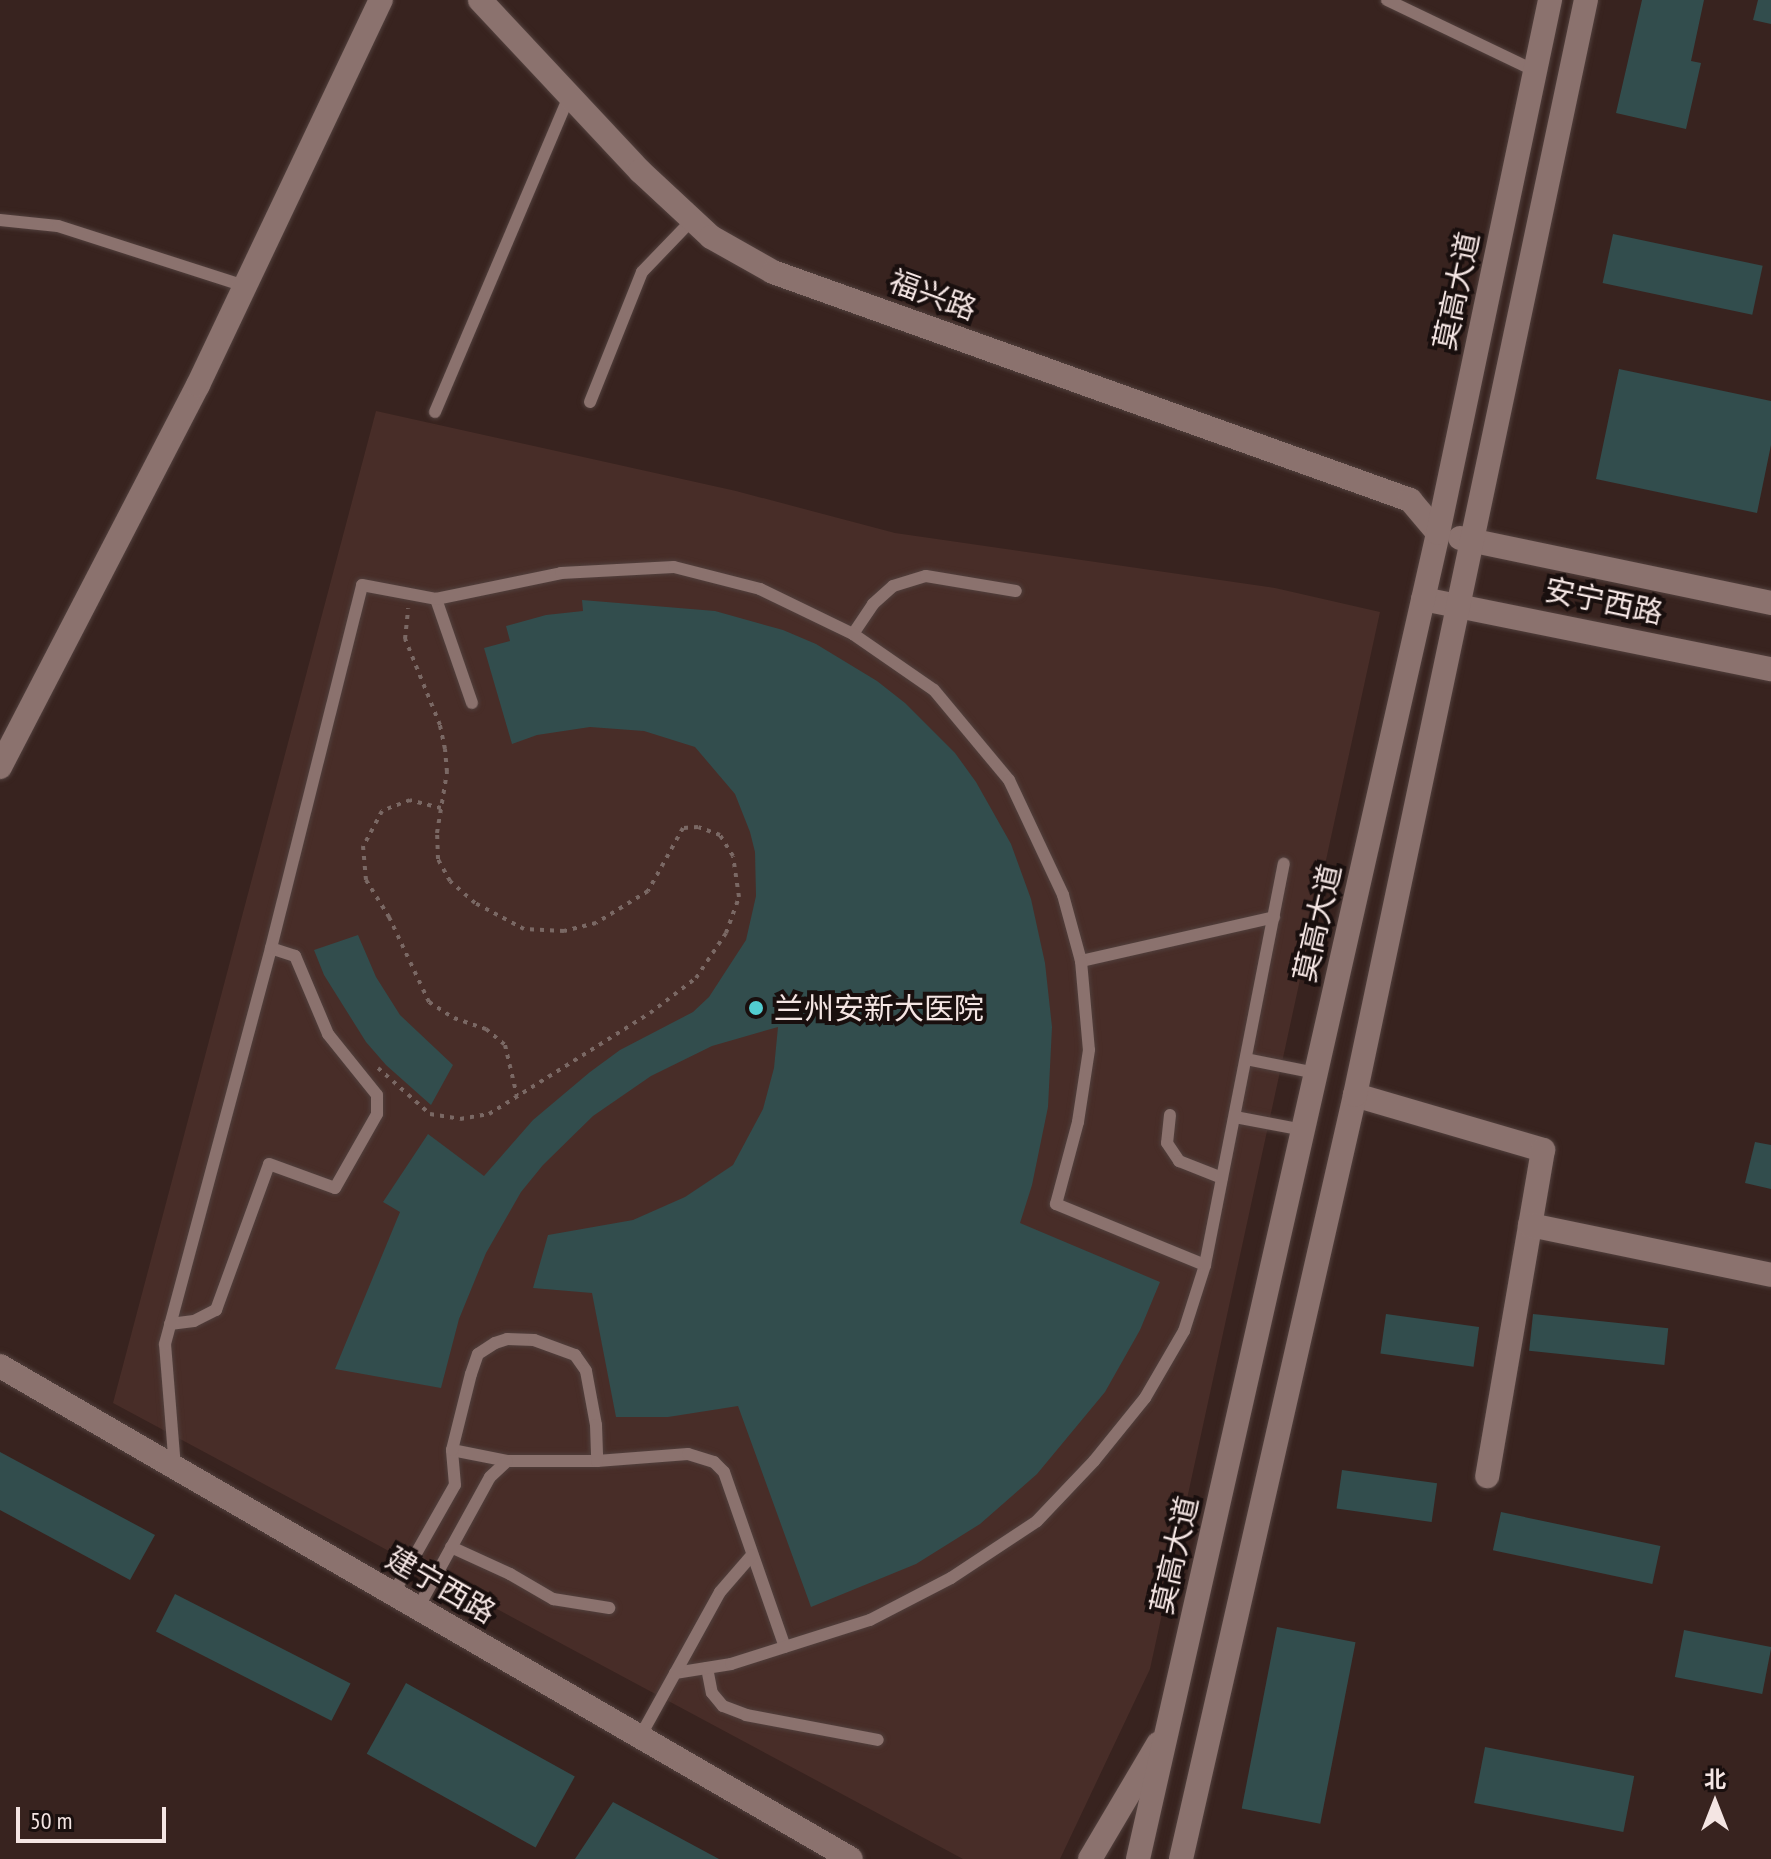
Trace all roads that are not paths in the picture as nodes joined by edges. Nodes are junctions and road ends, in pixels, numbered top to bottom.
1 (381, 0) edge
2 (480, 0) edge
3 (1387, 0) edge
4 (1550, 0) edge
5 (1586, 0) edge
6 (1535, 71) junction
7 (569, 96) junction
8 (0, 220) edge
9 (692, 220) junction
10 (245, 286) junction
11 (590, 402) dead end
12 (435, 412) dead end
13 (1438, 533) junction
14 (1474, 542) junction
15 (1016, 591) dead end
16 (436, 599) junction
17 (1423, 599) junction
18 (1771, 603) edge
19 (1461, 604) junction
20 (853, 634) junction
21 (1771, 669) edge
22 (472, 703) dead end
23 (0, 767) edge
24 (1284, 864) dead end
25 (1274, 917) junction
26 (271, 948) junction
27 (1081, 961) junction
28 (1246, 1059) junction
29 (1316, 1073) junction
30 (1355, 1095) junction
31 (1170, 1115) dead end
32 (1235, 1117) junction
33 (1303, 1130) junction
34 (1222, 1178) junction
35 (1530, 1225) junction
36 (1205, 1265) junction
37 (1771, 1275) edge
38 (170, 1324) junction
39 (0, 1366) edge
40 (452, 1450) junction
41 (507, 1461) junction
42 (597, 1461) junction
43 (175, 1470) junction
44 (1487, 1476) dead end
45 (451, 1547) junction
46 (752, 1555) junction
47 (393, 1594) junction
48 (418, 1608) junction
49 (609, 1608) dead end
50 (785, 1647) junction
51 (707, 1668) junction
52 (675, 1673) junction
53 (1167, 1728) junction
54 (641, 1735) junction
55 (878, 1740) dead end
56 (851, 1859) edge
57 (1090, 1859) edge
58 (1138, 1859) edge
59 (1181, 1859) edge

1 - 10 main road
2 - 7 main road, 福兴路
3 - 6 lane
4 - 6 main road, 莫高大道
5 - 14 main road
6 - 13 main road, 莫高大道
7 - 9 main road, 福兴路
7 - 12 lane
8 - 10 lane
9 - 11 lane
9 - 13 main road, 福兴路
10 - 23 main road
13 - 14 main road, 安宁西路
13 - 17 main road, 莫高大道
14 - 18 main road, 安宁西路
14 - 19 main road
15 - 20 lane
16 - 20 lane
16 - 22 lane
16 - 26 lane
17 - 19 main road, 安宁西路
17 - 29 main road, 莫高大道
19 - 21 main road, 安宁西路
19 - 30 main road
20 - 27 lane
24 - 25 lane
25 - 27 lane
25 - 28 lane
26 - 38 lane
26 - 38 lane
27 - 36 lane
28 - 29 lane
28 - 32 lane
29 - 33 main road, 莫高大道
30 - 35 main road
30 - 59 main road
31 - 34 lane
32 - 33 lane
32 - 34 lane
33 - 53 main road, 莫高大道
34 - 36 lane
35 - 37 main road
35 - 44 main road
36 - 50 lane
38 - 43 lane
39 - 43 main road, 建宁西路
40 - 41 lane
40 - 42 lane
40 - 47 lane
41 - 42 lane
41 - 45 lane
42 - 46 lane
43 - 47 main road, 建宁西路
45 - 48 lane
45 - 49 lane
46 - 50 lane
46 - 52 lane
47 - 48 main road, 建宁西路
48 - 54 main road, 建宁西路
50 - 51 lane
51 - 52 lane
51 - 55 lane
52 - 54 lane
53 - 57 main road
53 - 58 main road, 莫高大道
54 - 56 main road, 建宁西路

